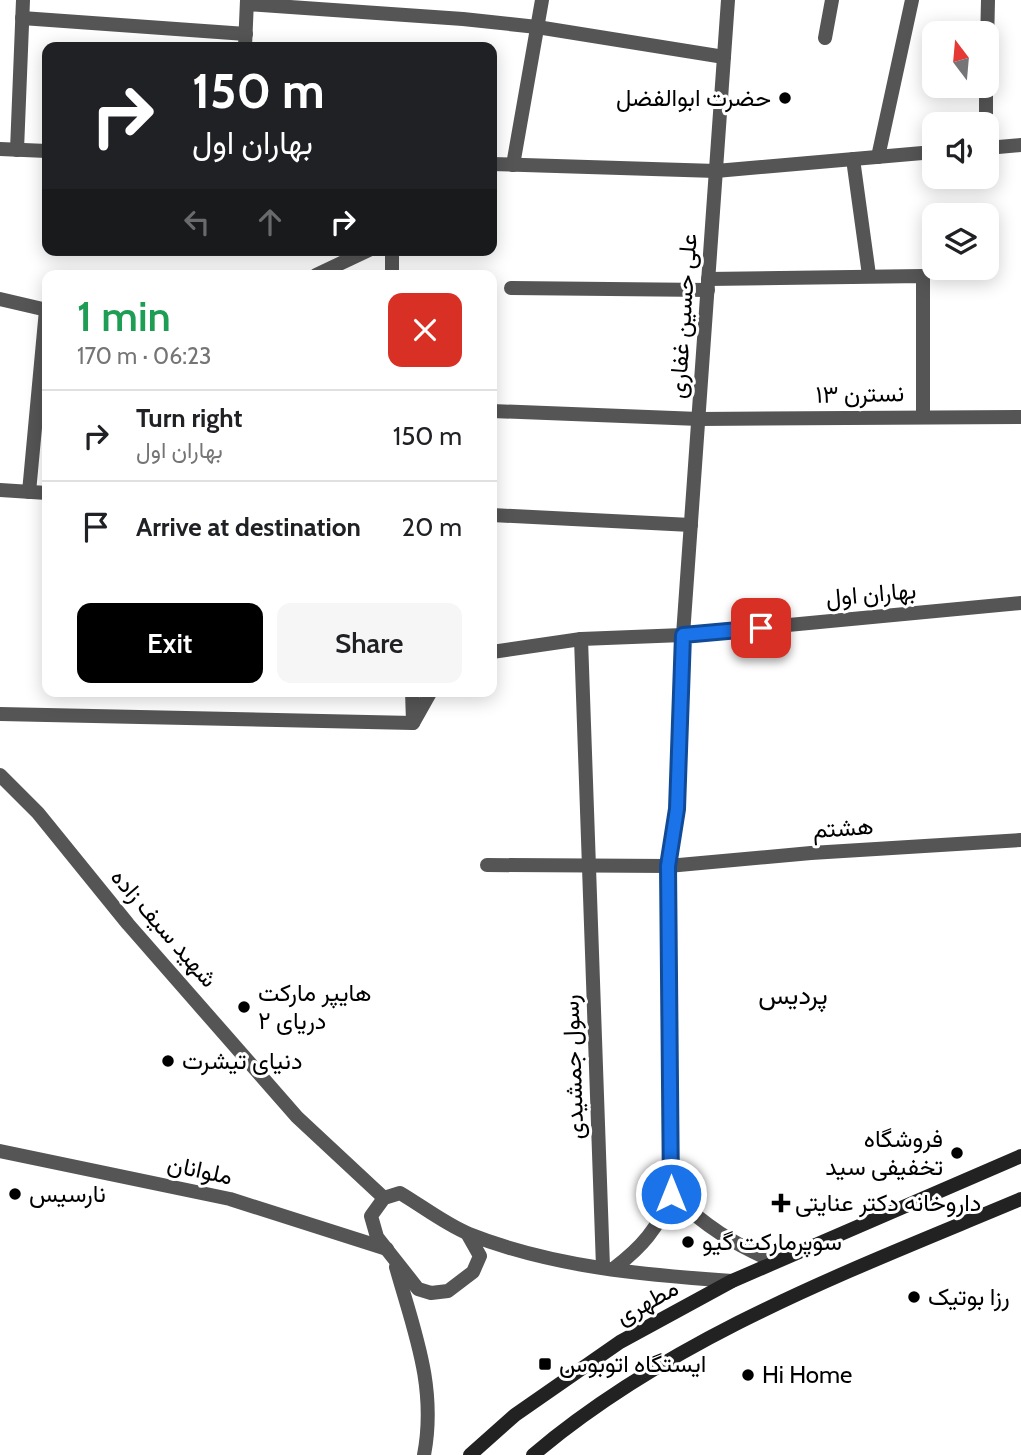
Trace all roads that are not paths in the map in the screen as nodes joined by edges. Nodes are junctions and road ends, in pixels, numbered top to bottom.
1 (23, 0) edge
2 (542, 0) edge
3 (728, 0) edge
4 (832, 0) edge
5 (912, 0) edge
6 (988, 0) edge
7 (247, 2) edge
8 (22, 18) junction
9 (988, 21) edge
10 (537, 27) junction
11 (825, 38) dead end
12 (245, 41) edge
13 (724, 57) junction
14 (1021, 145) edge
15 (999, 147) edge
16 (0, 149) edge
17 (17, 150) junction
18 (42, 151) edge
19 (922, 153) edge
20 (877, 157) junction
21 (853, 159) junction
22 (497, 164) edge
23 (513, 165) junction
24 (716, 171) junction
25 (356, 256) edge
26 (327, 270) edge
27 (869, 275) junction
28 (708, 284) junction
29 (511, 288) dead end
30 (0, 299) edge
31 (42, 309) edge
32 (42, 353) edge
33 (497, 411) edge
34 (923, 416) junction
35 (1021, 417) edge
36 (699, 418) junction
37 (0, 490) edge
38 (29, 492) junction
39 (42, 493) edge
40 (497, 515) edge
41 (691, 525) junction
42 (1021, 603) edge
43 (683, 635) junction
44 (581, 639) junction
45 (497, 651) edge
46 (412, 697) edge
47 (428, 697) edge
48 (0, 714) edge
49 (413, 723) junction
50 (0, 775) edge
51 (1021, 840) edge
52 (487, 864) dead end
53 (588, 865) junction
54 (668, 866) junction
55 (0, 1151) edge
56 (1021, 1156) edge
57 (671, 1194) junction
58 (384, 1198) junction
59 (1021, 1199) edge
60 (467, 1233) junction
61 (390, 1254) junction
62 (775, 1262) junction
63 (608, 1268) junction
64 (732, 1281) junction
65 (424, 1455) edge
66 (470, 1455) edge
67 (533, 1455) edge

1 - 8 street
2 - 10 street
3 - 13 street, علی حسین غفاری
4 - 11 street
5 - 20 street
6 - 9 street
7 - 10 street
7 - 12 street
8 - 12 street
8 - 17 street
10 - 13 street
10 - 23 street
13 - 24 street, علی حسین غفاری
14 - 15 street
16 - 17 street
17 - 18 street
19 - 20 street
20 - 21 street
21 - 24 street
21 - 27 street
22 - 23 street
23 - 24 street
24 - 28 street, علی حسین غفاری
25 - 26 street
27 - 28 street
27 - 34 street
28 - 29 street
28 - 36 street, علی حسین غفاری
30 - 31 street
32 - 38 street
33 - 36 street, نسترن ۱۳
34 - 35 street, نسترن ۱۳
34 - 36 street, نسترن ۱۳
36 - 41 street, علی حسین غفاری
37 - 38 street
38 - 39 street
40 - 41 street
41 - 43 street, علی حسین غفاری
42 - 43 street, بهاران اول
43 - 44 street, بهاران اول
43 - 54 street, علی حسین غفاری
44 - 45 street, بهاران اول
44 - 53 street, رسول جمشیدی
46 - 49 street
47 - 49 street
48 - 49 street
50 - 58 street, شهید سیف زاده
51 - 54 street, هشتم
52 - 53 street, هشتم
53 - 54 street, هشتم
53 - 63 street, رسول جمشیدی
54 - 57 street, علی حسین غفاری
55 - 61 street, ملوانان
56 - 62 main road, مطهری
57 - 62 street
57 - 63 street
58 - 60 street
58 - 61 street
59 - 67 main road
60 - 61 street
60 - 63 street
61 - 65 street
62 - 64 main road, مطهری
63 - 64 street
64 - 66 main road, مطهری

